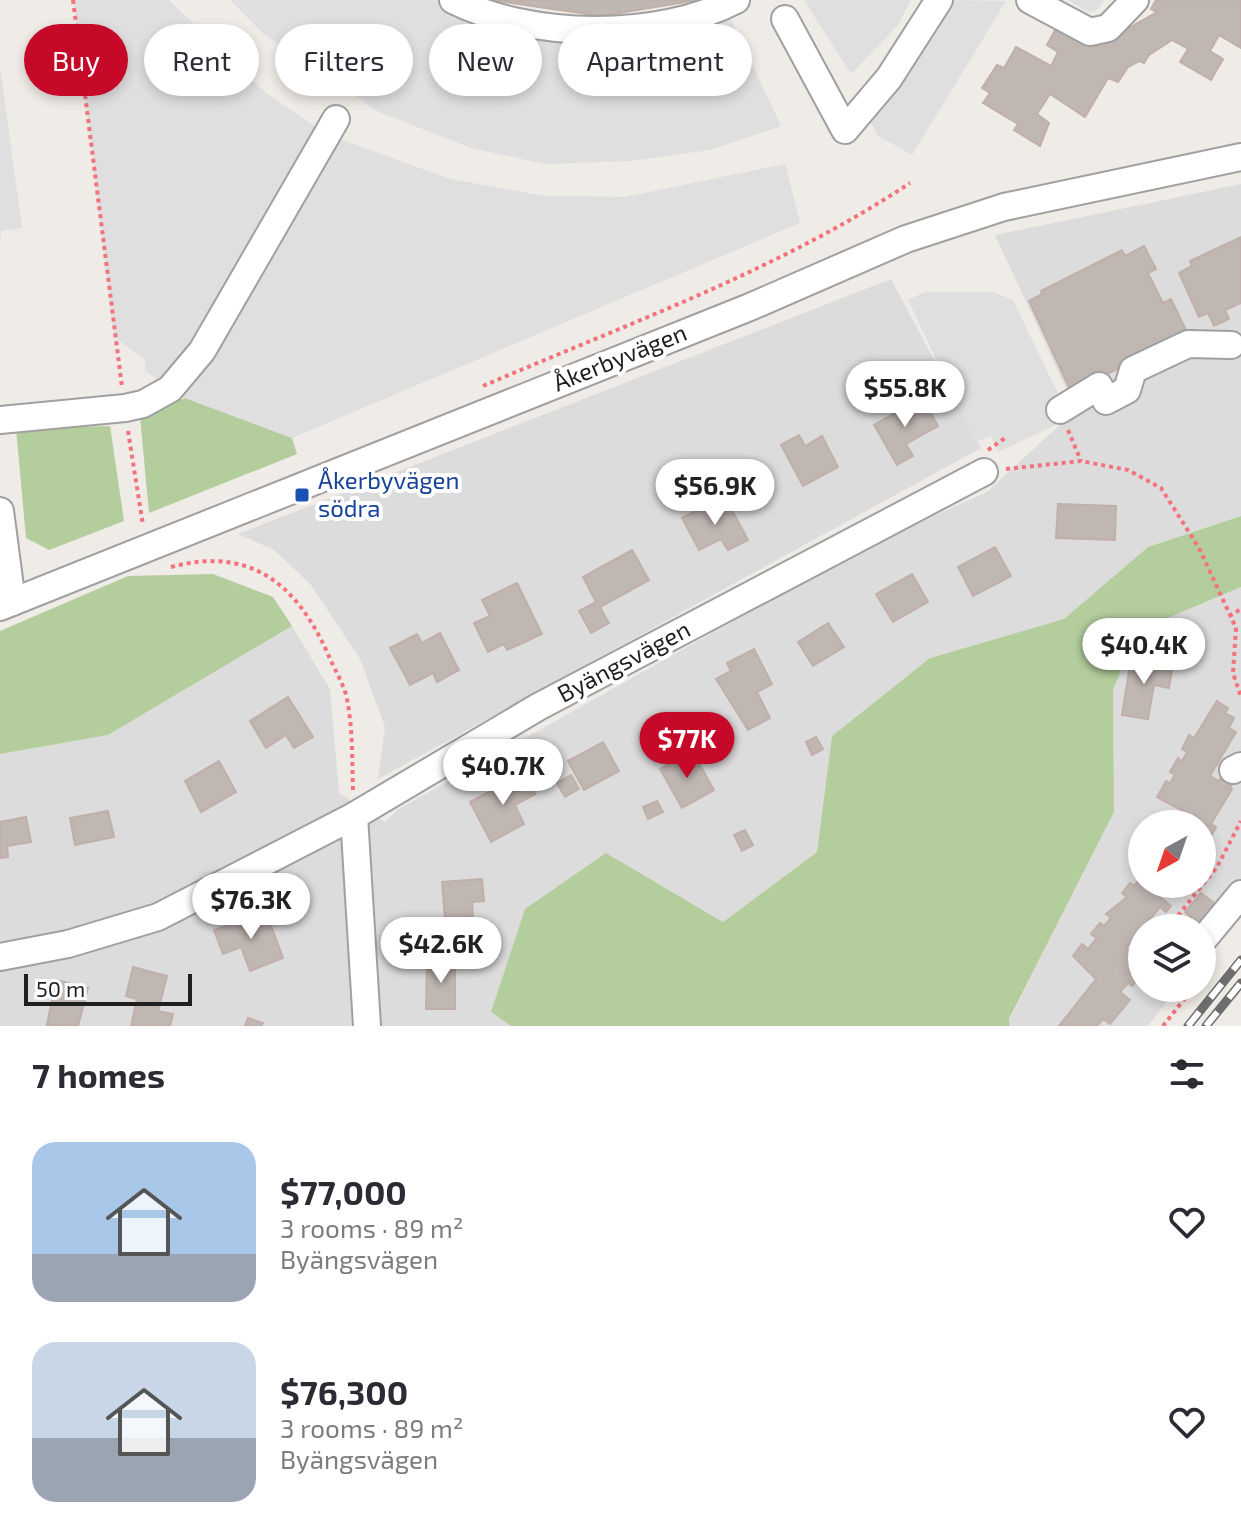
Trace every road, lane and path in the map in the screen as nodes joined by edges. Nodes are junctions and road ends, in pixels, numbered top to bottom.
1 (73, 0) edge
2 (453, 0) edge
3 (736, 0) edge
4 (939, 0) edge
5 (1030, 0) edge
6 (1135, 0) edge
7 (785, 19) dead end
8 (336, 119) dead end
9 (1241, 157) edge
10 (910, 183) dead end
11 (1231, 345) dead end
12 (476, 388) dead end
13 (125, 408) junction
14 (1060, 410) joint
15 (0, 420) edge
16 (1081, 461) junction
17 (984, 472) joint
18 (0, 511) edge
19 (147, 547) junction
20 (6, 605) edge
21 (1241, 609) edge
22 (1229, 616) junction
23 (1241, 697) edge
24 (354, 816) junction
25 (1241, 821) edge
26 (1241, 894) edge
27 (1179, 914) edge
28 (1216, 924) edge
29 (0, 957) edge
30 (1182, 1002) edge
31 (367, 1026) edge
32 (1163, 1026) edge

1 - 13 path
2 - 3 street
4 - 7 street
5 - 6 street
8 - 13 street
9 - 19 street, Åkerbyvägen
10 - 12 path
11 - 14 street
13 - 15 street
13 - 19 path
14 - 16 path
16 - 17 path
16 - 22 path
17 - 24 street, Byängsvägen
18 - 20 street, Åkerbyvägen
19 - 20 street, Åkerbyvägen
19 - 24 path
21 - 22 path
22 - 23 path
24 - 29 street, Byängsvägen
24 - 31 street
25 - 27 path
26 - 28 street
30 - 32 path

